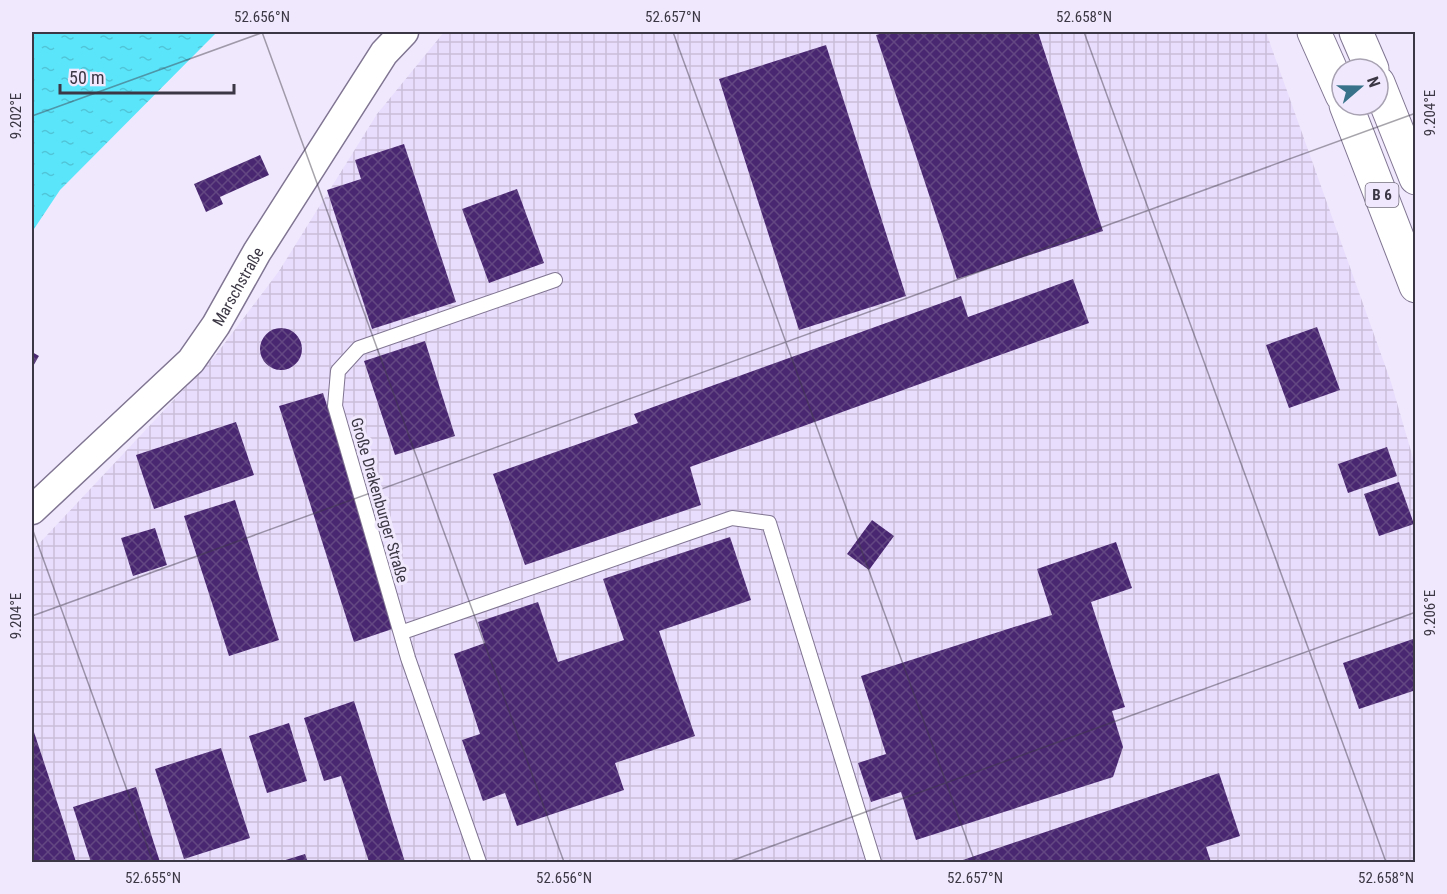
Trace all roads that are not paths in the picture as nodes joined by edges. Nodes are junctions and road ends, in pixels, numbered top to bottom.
1 (404, 32) edge
2 (1314, 32) edge
3 (1356, 32) edge
4 (1367, 57) edge
5 (1330, 68) edge
6 (1390, 113) edge
7 (1351, 117) edge
8 (1416, 178) edge
9 (555, 280) dead end
10 (1416, 286) edge
11 (32, 510) edge
12 (403, 632) junction
13 (479, 862) edge
14 (873, 862) edge

1 - 11 street, Marschstraße
2 - 5 highway
3 - 4 highway
6 - 8 highway, B 6
7 - 10 highway, B 6
9 - 12 lane, Große Drakenburger Straße
12 - 13 lane, Große Drakenburger Straße
12 - 14 lane

